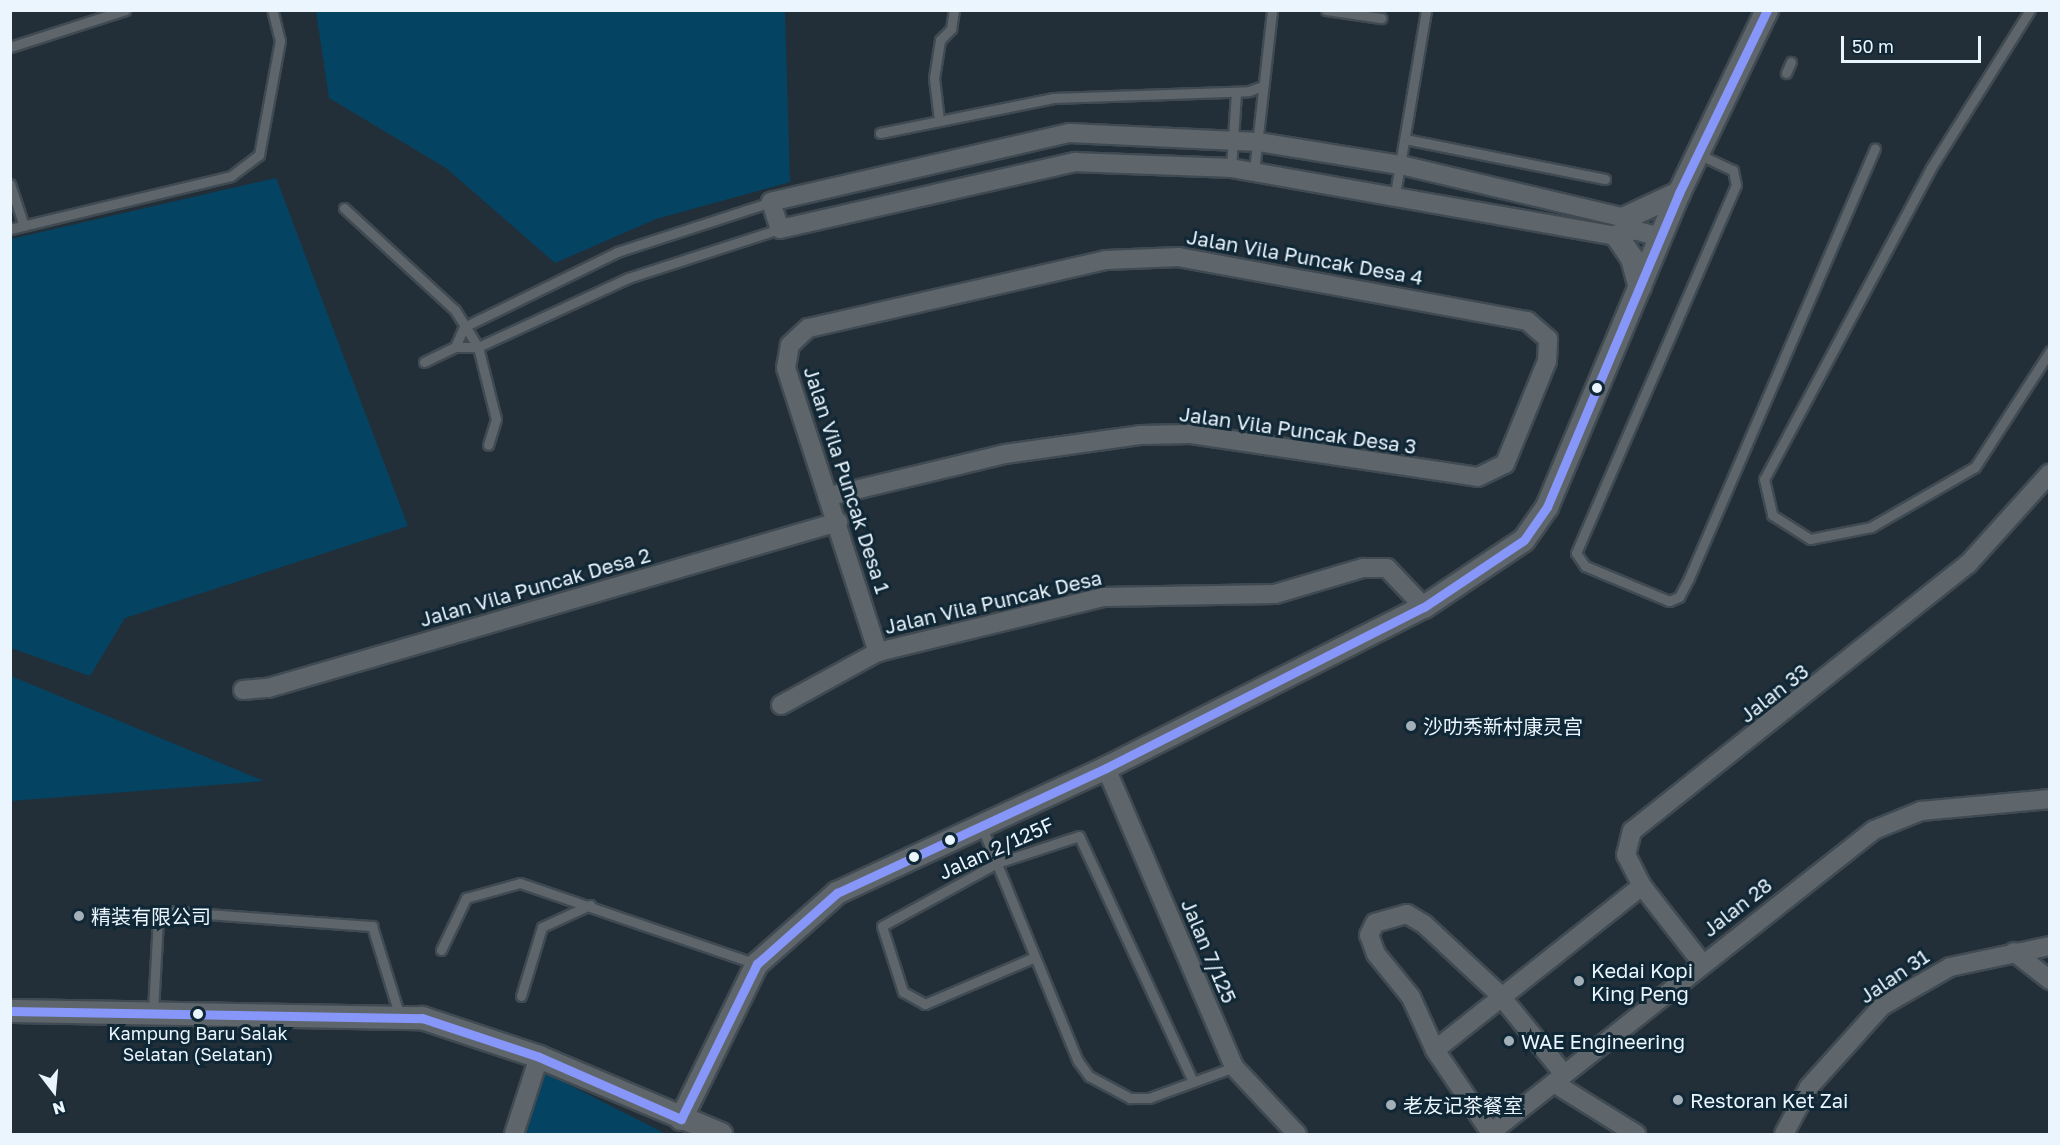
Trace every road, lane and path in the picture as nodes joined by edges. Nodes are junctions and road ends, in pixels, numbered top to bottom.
1 (125, 10) edge
2 (272, 10) edge
3 (954, 10) edge
4 (1272, 10) edge
5 (1326, 10) edge
6 (1426, 10) edge
7 (1767, 10) edge
8 (2030, 10) edge
9 (1381, 18) dead end
10 (10, 47) edge
11 (1791, 62) dead end
12 (1786, 73) dead end
13 (1263, 86) junction
14 (1236, 92) junction
15 (939, 120) junction
16 (880, 133) dead end
17 (1405, 139) junction
18 (1234, 140) junction
19 (1258, 142) junction
20 (1875, 149) dead end
21 (1698, 154) junction
22 (1400, 165) junction
23 (1231, 168) junction
24 (1254, 171) junction
25 (1605, 179) dead end
26 (10, 184) edge
27 (1679, 193) junction
28 (1395, 194) junction
29 (771, 202) junction
30 (344, 208) dead end
31 (24, 226) junction
32 (1625, 228) junction
33 (10, 229) edge
34 (780, 229) junction
35 (1660, 237) junction
36 (1640, 287) junction
37 (464, 327) junction
38 (808, 328) joint
39 (455, 347) junction
40 (478, 347) junction
41 (2049, 351) edge
42 (424, 362) dead end
43 (488, 445) dead end
44 (2049, 473) edge
45 (1478, 477) joint
46 (830, 496) junction
47 (838, 522) junction
48 (1424, 607) junction
49 (878, 652) junction
50 (243, 690) dead end
51 (781, 705) dead end
52 (1106, 768) junction
53 (2049, 799) edge
54 (981, 825) junction
55 (997, 863) junction
56 (1642, 886) junction
57 (590, 905) junction
58 (2049, 946) edge
59 (441, 950) dead end
60 (2014, 952) junction
61 (1035, 957) junction
62 (1702, 963) junction
63 (757, 964) junction
64 (2049, 980) edge
65 (1499, 994) junction
66 (521, 996) dead end
67 (10, 1011) edge
68 (153, 1011) junction
69 (399, 1017) junction
70 (1435, 1050) junction
71 (539, 1057) junction
72 (1234, 1067) junction
73 (1559, 1078) junction
74 (1193, 1082) junction
75 (700, 1128) edge
76 (514, 1134) edge
77 (1298, 1134) edge
78 (1490, 1134) edge
79 (1636, 1134) edge
80 (1784, 1134) edge

1 - 10 lane
2 - 31 lane
3 - 15 lane
4 - 13 lane
5 - 9 lane
6 - 17 lane
7 - 21 street
8 - 41 lane
11 - 12 lane
13 - 14 lane
13 - 19 lane
14 - 15 lane
14 - 18 lane
15 - 16 lane
17 - 22 lane
17 - 25 lane
18 - 19 street
18 - 23 lane
18 - 29 street
19 - 22 street
19 - 24 lane
20 - 21 lane
21 - 27 street
22 - 28 lane
22 - 32 street
23 - 24 street
23 - 34 street
24 - 28 street
26 - 31 lane
27 - 32 street
27 - 35 street
28 - 32 street
29 - 34 street
29 - 37 lane
30 - 37 lane
31 - 33 lane
32 - 35 street
32 - 36 street
34 - 40 lane
35 - 36 street
36 - 48 street
37 - 39 lane
37 - 40 lane
38 - 45 street, Jalan Vila Puncak Desa 4
38 - 46 street, Jalan Vila Puncak Desa 1
39 - 40 lane
39 - 42 lane
40 - 43 lane
44 - 56 street, Jalan 33
45 - 46 street, Jalan Vila Puncak Desa 3
46 - 47 street, Jalan Vila Puncak Desa 1
47 - 49 street, Jalan Vila Puncak Desa 1
47 - 50 street, Jalan Vila Puncak Desa 2
48 - 49 street, Jalan Vila Puncak Desa
48 - 52 street
49 - 51 street, Jalan Vila Puncak Desa
52 - 54 street
52 - 72 street, Jalan 7/125
53 - 62 street, Jalan 28
54 - 55 lane
54 - 63 street
55 - 61 lane
55 - 61 lane, Jalan 2/125F
55 - 74 lane, Jalan 2/125F
56 - 62 street, Jalan 33
56 - 65 street
57 - 59 lane
57 - 63 lane
57 - 66 lane
58 - 60 street, Jalan 31
60 - 64 street
60 - 80 street, Jalan 31
61 - 74 lane
62 - 73 street, Jalan 28
63 - 75 street
65 - 70 street
65 - 70 street
65 - 73 street
67 - 68 street
68 - 69 street
68 - 69 lane
69 - 71 street
70 - 78 street
71 - 75 street
71 - 76 street
72 - 74 lane
72 - 77 street, Jalan 7/125
73 - 78 street, Jalan 28
73 - 79 street

